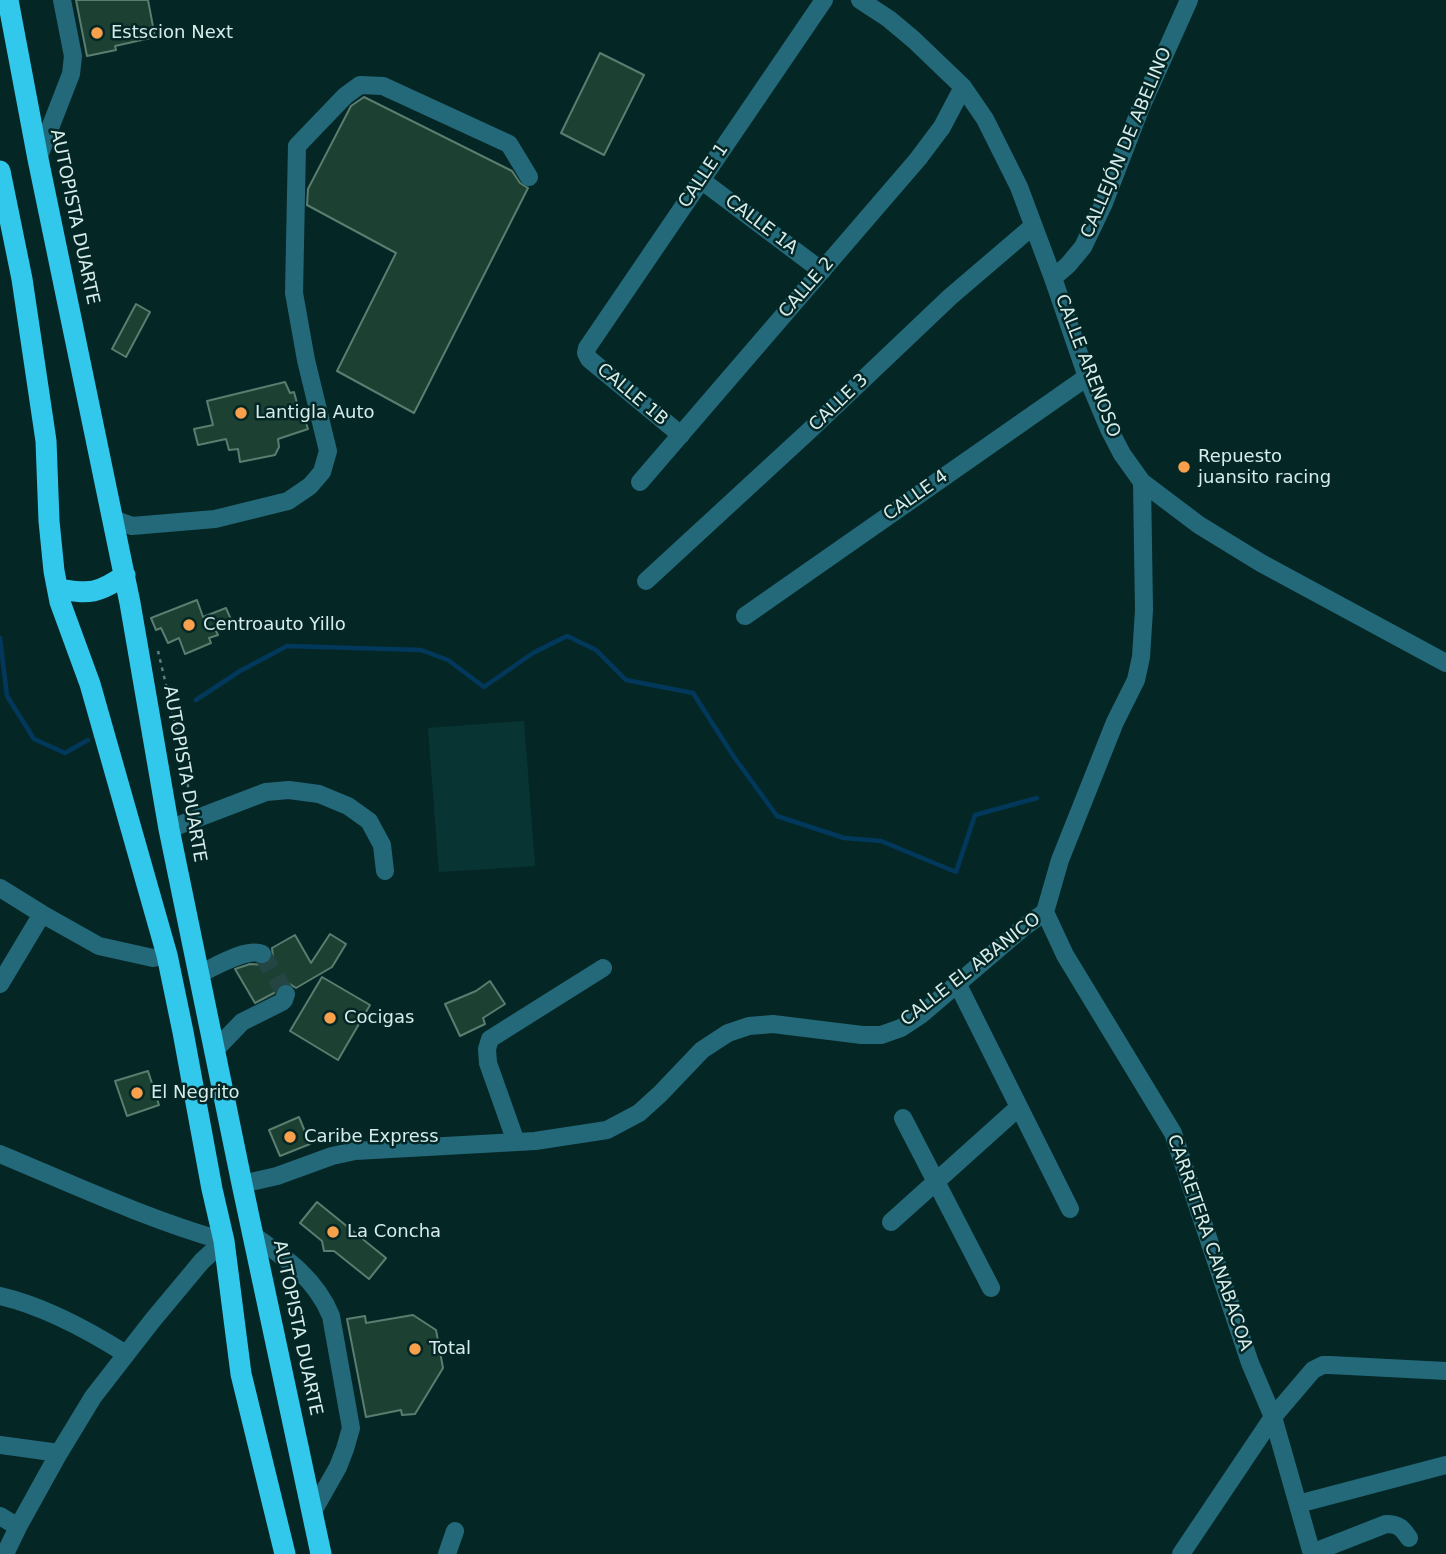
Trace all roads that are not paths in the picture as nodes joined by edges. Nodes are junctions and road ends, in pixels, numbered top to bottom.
1 (8, 0) edge
2 (62, 0) edge
3 (824, 0) edge
4 (860, 0) edge
5 (1189, 0) edge
6 (963, 87) junction
7 (38, 159) junction
8 (0, 172) edge
9 (529, 177) dead end
10 (701, 180) junction
11 (1033, 226) junction
12 (822, 271) junction
13 (1053, 278) junction
14 (586, 353) joint
15 (1087, 377) junction
16 (681, 435) junction
17 (640, 482) dead end
18 (1142, 482) junction
19 (113, 519) junction
20 (125, 575) junction
21 (646, 581) dead end
22 (58, 589) junction
23 (130, 603) junction
24 (64, 613) junction
25 (745, 616) dead end
26 (1446, 663) edge
27 (169, 829) junction
28 (385, 871) dead end
29 (0, 888) edge
30 (1045, 912) junction
31 (41, 914) junction
32 (262, 954) dead end
33 (167, 955) junction
34 (603, 968) dead end
35 (199, 974) junction
36 (957, 983) junction
37 (0, 984) edge
38 (286, 994) dead end
39 (215, 1050) junction
40 (1019, 1107) junction
41 (903, 1118) dead end
42 (516, 1142) junction
43 (0, 1154) edge
44 (936, 1182) junction
45 (242, 1184) junction
46 (1070, 1209) dead end
47 (891, 1222) dead end
48 (254, 1236) junction
49 (224, 1241) junction
50 (991, 1289) dead end
51 (0, 1296) edge
52 (126, 1354) junction
53 (1446, 1371) edge
54 (1273, 1417) junction
55 (0, 1445) edge
56 (59, 1452) junction
57 (1446, 1465) edge
58 (266, 1476) junction
59 (1298, 1504) junction
60 (312, 1513) junction
61 (0, 1516) edge
62 (18, 1527) junction
63 (455, 1531) dead end
64 (1409, 1538) dead end
65 (5, 1554) edge
66 (276, 1554) edge
67 (285, 1554) edge
68 (321, 1554) edge
69 (447, 1554) edge
70 (1181, 1554) edge
71 (1312, 1554) edge

1 - 7 highway, AUTOPISTA DUARTE
2 - 7 street
3 - 10 street, CALLE 1
4 - 6 street, CALLE ARENOSO
5 - 13 street, CALLEJÓN DE ABELINO
6 - 11 street, CALLE ARENOSO
6 - 12 street, CALLE 2
7 - 19 highway, AUTOPISTA DUARTE
8 - 22 highway
9 - 19 street
10 - 12 street, CALLE 1A
10 - 14 street, CALLE 1
11 - 13 street, CALLE ARENOSO
11 - 21 street, CALLE 3
12 - 16 street, CALLE 2
13 - 15 street, CALLE ARENOSO
14 - 16 street, CALLE 1B
15 - 18 street, CALLE ARENOSO
15 - 25 street, CALLE 4
16 - 17 street, CALLE 2
18 - 26 street, CALLE ARENOSO
18 - 30 street, CALLE EL ABANICO
19 - 20 highway, AUTOPISTA DUARTE
20 - 22 highway
20 - 23 highway, AUTOPISTA DUARTE
22 - 24 highway
23 - 24 highway
23 - 27 highway, AUTOPISTA DUARTE
24 - 33 highway
27 - 28 street
27 - 35 highway, AUTOPISTA DUARTE
29 - 31 street
30 - 36 street, CALLE EL ABANICO
30 - 54 street, CARRETERA CANABACOA
31 - 33 street
31 - 37 street
32 - 35 street
33 - 49 highway
34 - 42 street
35 - 39 highway, AUTOPISTA DUARTE
36 - 40 street
36 - 42 street, CALLE EL ABANICO
38 - 39 street
39 - 45 highway, AUTOPISTA DUARTE
40 - 44 street
40 - 46 street
41 - 44 street
42 - 45 street, CALLE EL ABANICO
43 - 49 street
44 - 47 street
44 - 50 street
45 - 48 highway, AUTOPISTA DUARTE
48 - 60 highway, AUTOPISTA DUARTE
48 - 60 street
49 - 52 street
49 - 58 highway
51 - 52 street
52 - 56 street
53 - 54 street
54 - 59 street, CARRETERA CANABACOA
54 - 70 street
55 - 56 street
56 - 62 street
57 - 59 street
58 - 66 highway
58 - 67 highway
59 - 71 street, CARRETERA CANABACOA
60 - 68 highway, AUTOPISTA DUARTE
61 - 62 street
62 - 65 street
63 - 69 street
64 - 71 street

